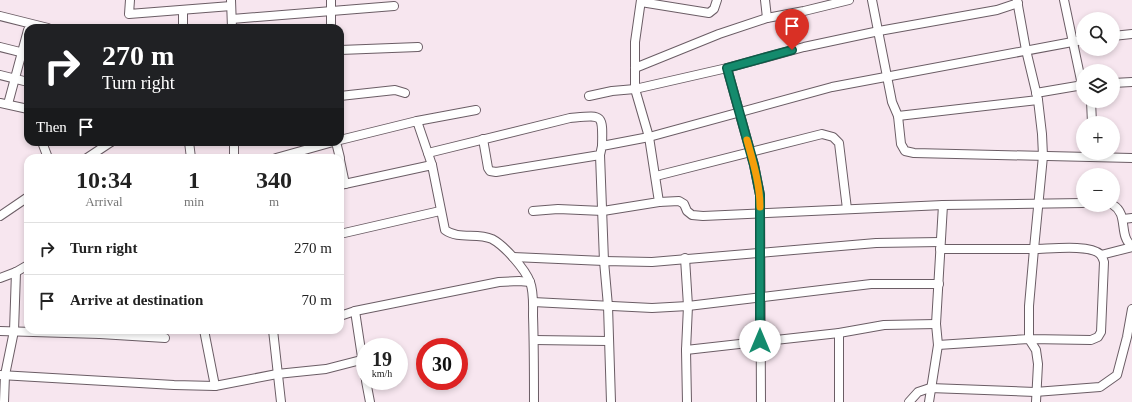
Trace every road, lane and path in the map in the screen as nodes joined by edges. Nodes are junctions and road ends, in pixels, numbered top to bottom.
1 (130, 0) edge
2 (331, 0) edge
3 (717, 0) edge
4 (765, 0) edge
5 (849, 0) edge
6 (872, 0) edge
7 (1064, 0) edge
8 (641, 1) edge
9 (1018, 2) edge
10 (231, 3) edge
11 (394, 6) dead end
12 (182, 10) junction
13 (331, 11) junction
14 (0, 16) edge
15 (767, 18) junction
16 (232, 19) junction
17 (183, 24) edge
18 (232, 24) edge
19 (331, 24) edge
20 (24, 25) edge
21 (879, 31) junction
22 (1132, 34) edge
23 (1120, 35) edge
24 (1074, 41) junction
25 (0, 47) edge
26 (418, 47) dead end
27 (344, 50) edge
28 (1026, 50) junction
29 (24, 53) edge
30 (24, 55) edge
31 (1078, 64) edge
32 (635, 68) junction
33 (727, 68) junction
34 (0, 75) edge
35 (888, 76) junction
36 (14, 79) junction
37 (24, 81) edge
38 (1132, 82) edge
39 (1120, 83) edge
40 (1076, 86) edge
41 (636, 89) junction
42 (405, 93) dead end
43 (344, 96) edge
44 (589, 96) dead end
45 (1037, 96) junction
46 (4, 103) edge
47 (24, 108) edge
48 (476, 110) dead end
49 (740, 111) junction
50 (898, 116) junction
51 (417, 121) junction
52 (649, 137) junction
53 (344, 139) edge
54 (483, 139) junction
55 (105, 146) edge
56 (320, 146) edge
57 (602, 146) junction
58 (751, 152) junction
59 (428, 153) junction
60 (93, 154) edge
61 (295, 154) edge
62 (600, 155) junction
63 (1076, 155) edge
64 (1043, 156) junction
65 (1120, 157) edge
66 (1132, 158) edge
67 (432, 165) junction
68 (656, 176) junction
69 (344, 184) edge
70 (24, 200) edge
71 (659, 202) junction
72 (1076, 202) edge
73 (1039, 204) junction
74 (943, 205) junction
75 (1120, 209) edge
76 (847, 210) junction
77 (440, 211) junction
78 (533, 211) dead end
79 (603, 211) junction
80 (760, 213) junction
81 (0, 216) edge
82 (1132, 218) edge
83 (1123, 219) junction
84 (344, 233) edge
85 (940, 245) junction
86 (1132, 246) edge
87 (1034, 249) junction
88 (760, 253) junction
89 (1101, 255) junction
90 (513, 257) junction
91 (685, 258) junction
92 (604, 261) junction
93 (24, 267) edge
94 (16, 272) junction
95 (0, 278) edge
96 (530, 282) junction
97 (939, 284) junction
98 (760, 296) junction
99 (533, 302) junction
100 (608, 306) junction
101 (688, 306) junction
102 (1132, 309) edge
103 (355, 311) junction
104 (344, 315) edge
105 (936, 324) junction
106 (0, 331) edge
107 (14, 331) junction
108 (24, 331) edge
109 (839, 333) junction
110 (122, 334) edge
111 (205, 334) edge
112 (273, 334) edge
113 (165, 338) dead end
114 (358, 338) edge
115 (1029, 339) junction
116 (534, 340) junction
117 (608, 341) junction
118 (760, 341) junction
119 (938, 345) junction
120 (686, 350) junction
121 (356, 361) edge
122 (277, 374) junction
123 (3, 375) edge
124 (215, 386) junction
125 (930, 388) junction
126 (368, 390) edge
127 (1035, 392) junction
128 (4, 402) edge
129 (281, 402) edge
130 (370, 402) edge
131 (534, 402) edge
132 (611, 402) edge
133 (687, 402) edge
134 (761, 402) edge
135 (839, 402) edge
136 (909, 402) edge
137 (929, 402) edge
138 (1036, 402) edge

1 - 12 street
2 - 13 street
3 - 8 street
4 - 15 street
5 - 15 street
6 - 21 street
7 - 24 street
8 - 32 street
9 - 21 street
9 - 28 street
10 - 12 street
10 - 16 street
11 - 13 street
12 - 17 street
13 - 16 street
13 - 19 street
14 - 20 street
15 - 32 street
16 - 18 street
21 - 33 street
21 - 35 street
22 - 23 street
24 - 28 street
24 - 31 street
25 - 29 street
26 - 27 street
28 - 35 street
28 - 45 street
30 - 36 street
32 - 41 street
33 - 41 street
33 - 49 street
34 - 36 street
35 - 49 street
35 - 50 street
36 - 37 street
36 - 46 street
38 - 39 street
40 - 45 street
41 - 44 street
41 - 52 street
42 - 43 street
45 - 50 street
45 - 64 street
46 - 47 street
48 - 51 street
49 - 52 street
49 - 58 street
50 - 64 street
51 - 53 street
51 - 59 street
52 - 57 street
52 - 68 street
54 - 57 street
54 - 59 street
54 - 62 street
55 - 60 street
56 - 61 street
57 - 62 street
58 - 68 street
58 - 76 street
58 - 80 street
59 - 67 street
62 - 79 street
63 - 64 street
64 - 73 street
65 - 66 street
67 - 69 street
67 - 77 street
68 - 71 street
70 - 81 street
71 - 79 street
71 - 80 street
72 - 73 street
73 - 74 street
73 - 87 street
74 - 76 street
74 - 85 street
75 - 83 street
76 - 80 street
77 - 84 street
77 - 90 street
78 - 79 street
79 - 92 street
80 - 88 street
82 - 83 street
83 - 86 street
85 - 87 street
85 - 88 street
85 - 97 street
86 - 89 street
87 - 89 street
87 - 115 street
88 - 91 street
88 - 98 street
89 - 115 street
90 - 92 street
90 - 96 street
91 - 92 street
91 - 101 street
92 - 100 street
93 - 94 street
94 - 95 street
94 - 107 street
96 - 99 street
96 - 103 street
97 - 98 street
97 - 105 street
98 - 101 street
98 - 118 street
99 - 100 street
99 - 116 street
100 - 101 street
100 - 117 street
101 - 120 street
102 - 127 street
103 - 104 street
103 - 114 street
105 - 109 street
105 - 119 street
106 - 107 street
107 - 108 street
107 - 123 street
109 - 118 street
109 - 135 street
110 - 113 street
111 - 124 street
112 - 122 street
115 - 119 street
115 - 127 street
116 - 117 street
116 - 131 street
117 - 132 street
118 - 120 street
118 - 134 street
119 - 125 street
120 - 133 street
121 - 122 street
122 - 124 street
122 - 129 street
123 - 124 street
123 - 128 street
125 - 127 street
125 - 136 street
125 - 137 street
126 - 130 street
127 - 138 street

